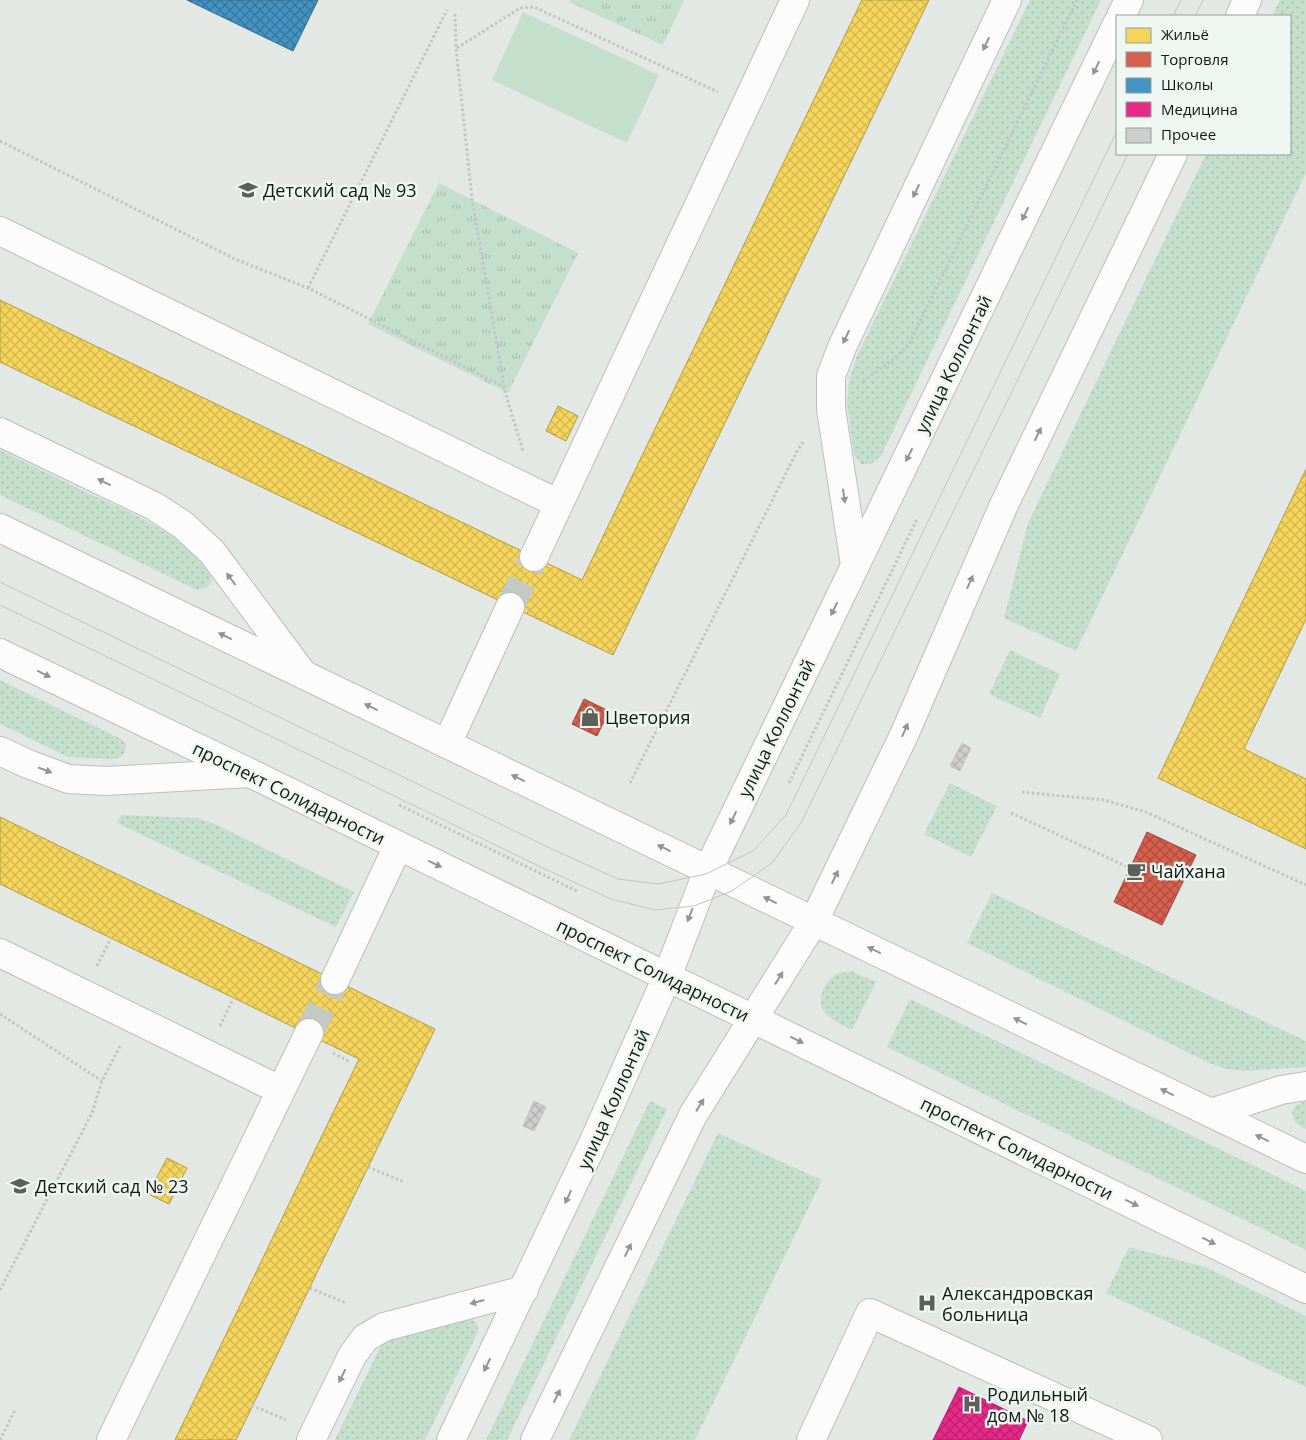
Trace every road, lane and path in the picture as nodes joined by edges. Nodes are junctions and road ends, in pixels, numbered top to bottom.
1 (794, 0) edge
2 (1007, 0) edge
3 (1077, 0) edge
4 (1129, 0) edge
5 (1247, 0) edge
6 (447, 10) dead end
7 (455, 14) dead end
8 (1122, 15) edge
9 (1240, 15) edge
10 (1116, 26) edge
11 (456, 48) junction
12 (746, 104) junction
13 (0, 141) edge
14 (1173, 155) edge
15 (0, 231) edge
16 (308, 288) junction
17 (504, 386) junction
18 (831, 409) junction
19 (0, 432) edge
20 (547, 499) junction
21 (917, 519) dead end
22 (0, 528) edge
23 (534, 556) tunnel mouth
24 (855, 565) junction
25 (510, 607) tunnel mouth
26 (0, 653) edge
27 (303, 674) junction
28 (447, 744) junction
29 (0, 751) edge
30 (250, 773) junction
31 (789, 783) dead end
32 (630, 784) dead end
33 (1022, 792) dead end
34 (399, 805) dead end
35 (1011, 813) dead end
36 (398, 846) junction
37 (1130, 868) dead end
38 (708, 870) junction
39 (1306, 885) edge
40 (579, 892) dead end
41 (814, 921) junction
42 (0, 953) edge
43 (667, 977) junction
44 (335, 980) tunnel mouth
45 (0, 1014) edge
46 (135, 1019) junction
47 (753, 1019) junction
48 (309, 1033) tunnel mouth
49 (102, 1081) junction
50 (1306, 1086) edge
51 (280, 1090) junction
52 (1210, 1113) junction
53 (1306, 1159) edge
54 (368, 1167) dead end
55 (404, 1182) dead end
56 (310, 1288) dead end
57 (1306, 1288) edge
58 (0, 1290) edge
59 (524, 1290) junction
60 (346, 1303) dead end
61 (252, 1405) dead end
62 (15, 1410) dead end
63 (289, 1421) dead end
64 (0, 1440) edge
65 (111, 1440) edge
66 (311, 1440) edge
67 (451, 1440) edge
68 (535, 1440) edge
69 (811, 1440) edge
70 (1148, 1440) edge

1 - 12 main road
2 -> 18 main road
3 - 18 path
4 - 8 main road
5 - 9 main road
6 - 16 path
7 - 11 path
10 -> 24 main road, улица Коллонтай
11 - 12 path
11 - 17 path
12 - 20 main road
13 - 16 path
41 -> 14 main road
15 - 20 main road
16 - 17 path
17 - 20 path
18 -> 24 main road
18 - 32 path
27 -> 19 main road
20 - 23 main road
21 - 31 path
27 -> 22 main road
24 -> 38 main road, улица Коллонтай
25 - 28 main road
26 -> 30 main road, проспект Солидарности
28 -> 27 main road
38 -> 28 main road
29 -> 30 main road
30 - 36 main road, проспект Солидарности
33 - 39 path
34 - 40 path
35 - 37 path
36 -> 43 main road, проспект Солидарности
36 - 44 main road
41 -> 38 main road
38 -> 43 main road, улица Коллонтай
47 -> 41 main road
52 -> 41 main road
42 - 46 main road
43 - 47 main road, проспект Солидарности
43 -> 59 main road, улица Коллонтай
45 - 49 path
46 - 49 path
46 - 51 main road
47 -> 57 main road, проспект Солидарности
68 -> 47 main road
48 - 51 main road
49 - 58 path
50 - 52 main road
51 - 65 main road
53 -> 52 main road
54 - 55 path
56 - 60 path
59 -> 66 main road
59 -> 67 main road, улица Коллонтай
61 - 63 path
62 - 64 path
69 - 70 main road

